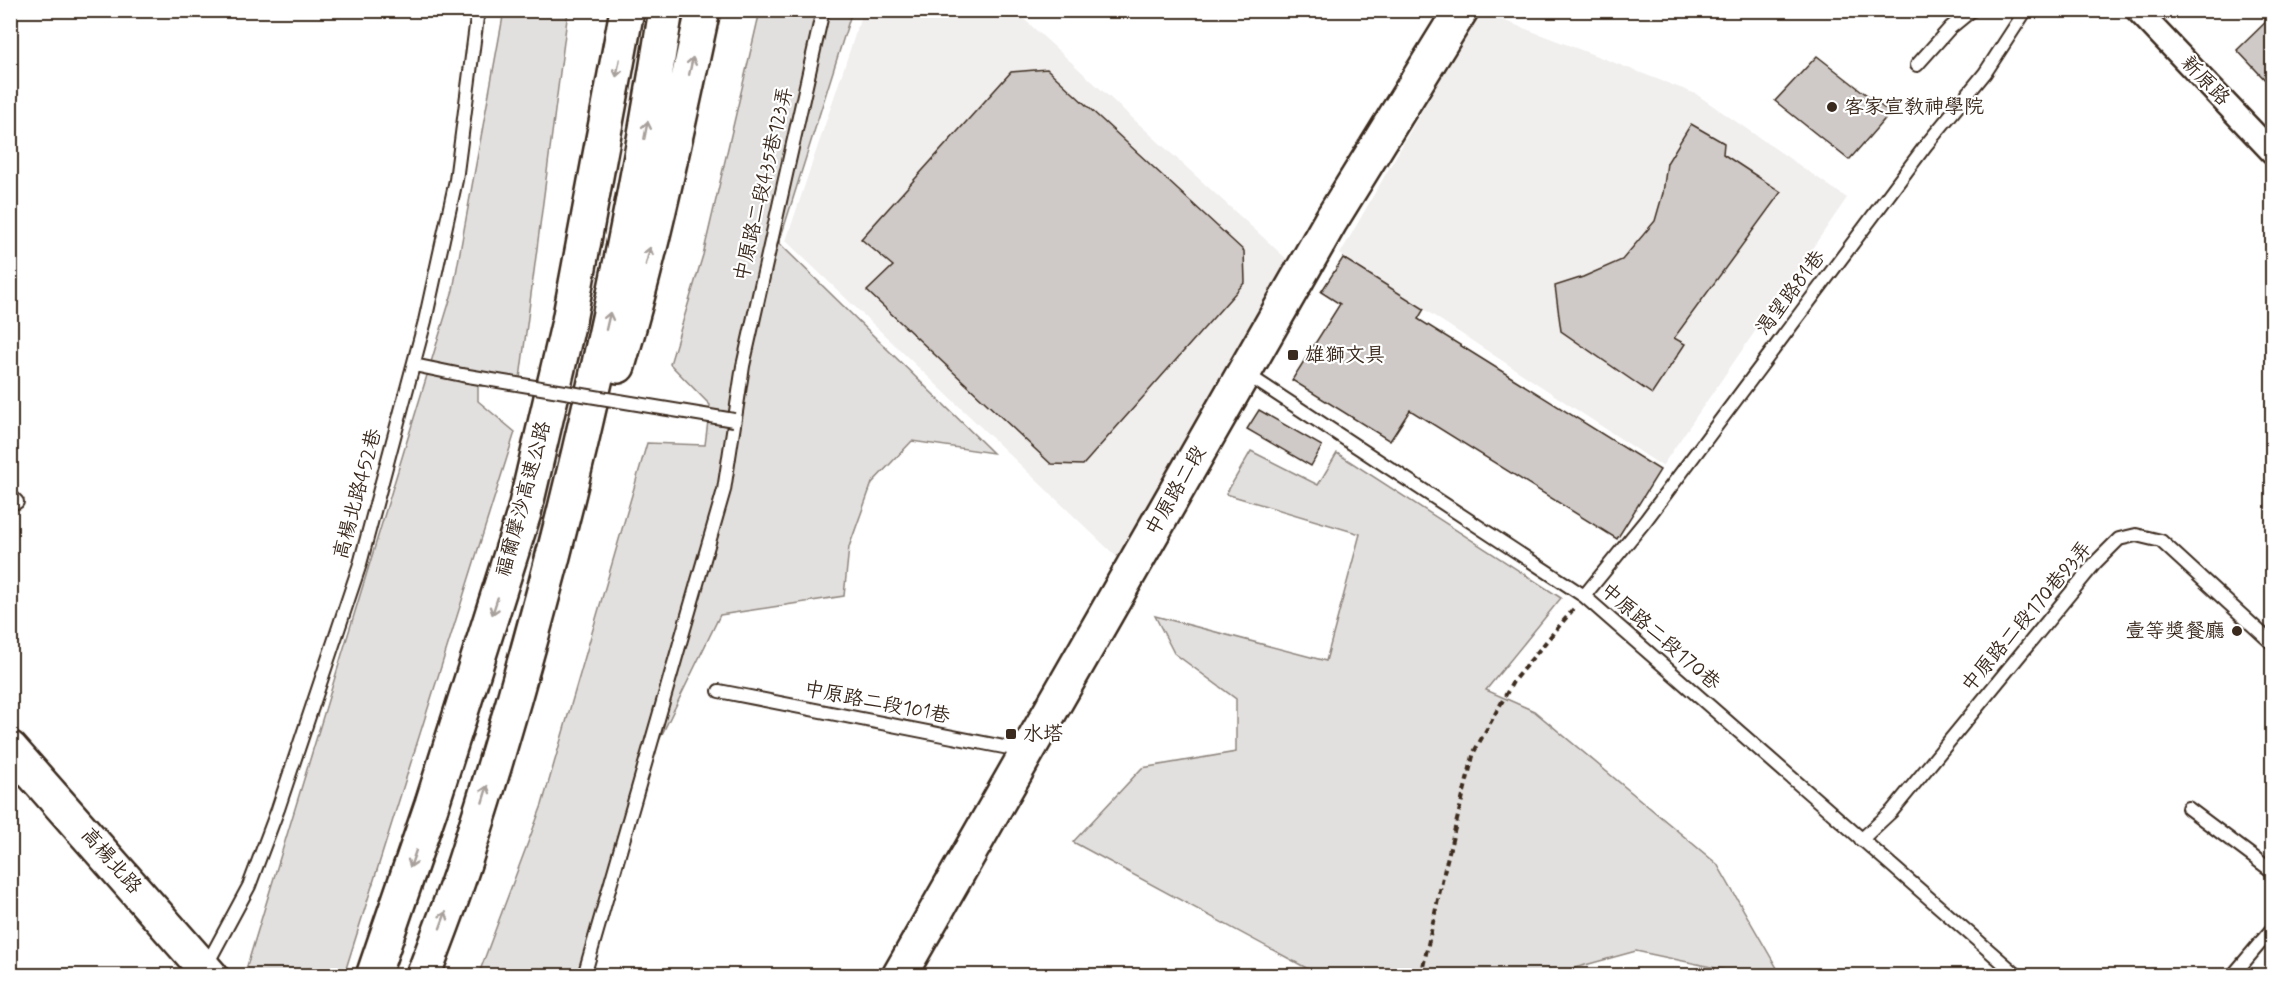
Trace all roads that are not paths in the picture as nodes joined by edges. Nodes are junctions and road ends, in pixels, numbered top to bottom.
1 (478, 10) edge
2 (627, 10) edge
3 (666, 10) edge
4 (703, 10) edge
5 (823, 10) edge
6 (1461, 10) edge
7 (1972, 10) edge
8 (2026, 10) edge
9 (2137, 10) edge
10 (1917, 65) dead end
11 (2272, 152) edge
12 (414, 365) junction
13 (1244, 372) junction
14 (734, 420) junction
15 (1584, 596) junction
16 (2272, 643) edge
17 (527, 654) junction
18 (719, 691) dead end
19 (10, 748) edge
20 (1026, 752) junction
21 (2188, 808) dead end
22 (1861, 840) junction
23 (2272, 871) edge
24 (2272, 930) edge
25 (205, 973) edge
26 (2234, 974) edge
27 (373, 975) edge
28 (423, 975) edge
29 (584, 975) edge
30 (899, 975) edge
31 (2018, 975) edge

1 - 12 lane, 高楊北路452巷
2 -> 27 main road, 福爾摩沙高速公路
17 -> 3 main road, 福爾摩沙高速公路
17 -> 4 main road
5 - 14 lane, 中原路二段435巷123弄
6 - 13 main road, 中原路二段
7 - 10 lane
8 - 15 lane, 渴望路81巷
9 - 11 street, 新原路
12 - 14 lane, bridge
12 - 25 lane, 高楊北路452巷
13 - 15 lane, 中原路二段170巷
13 - 20 main road, 中原路二段
14 - 29 lane, 中原路二段435巷123弄
15 - 22 lane, 中原路二段170巷
16 - 22 lane, 中原路二段170巷93弄
28 -> 17 main road, 福爾摩沙高速公路
18 - 20 lane, 中原路二段101巷
19 - 25 main road, 高楊北路
20 - 30 main road, 中原路二段
21 - 23 lane
22 - 31 lane, 中原路二段170巷
24 - 26 lane

